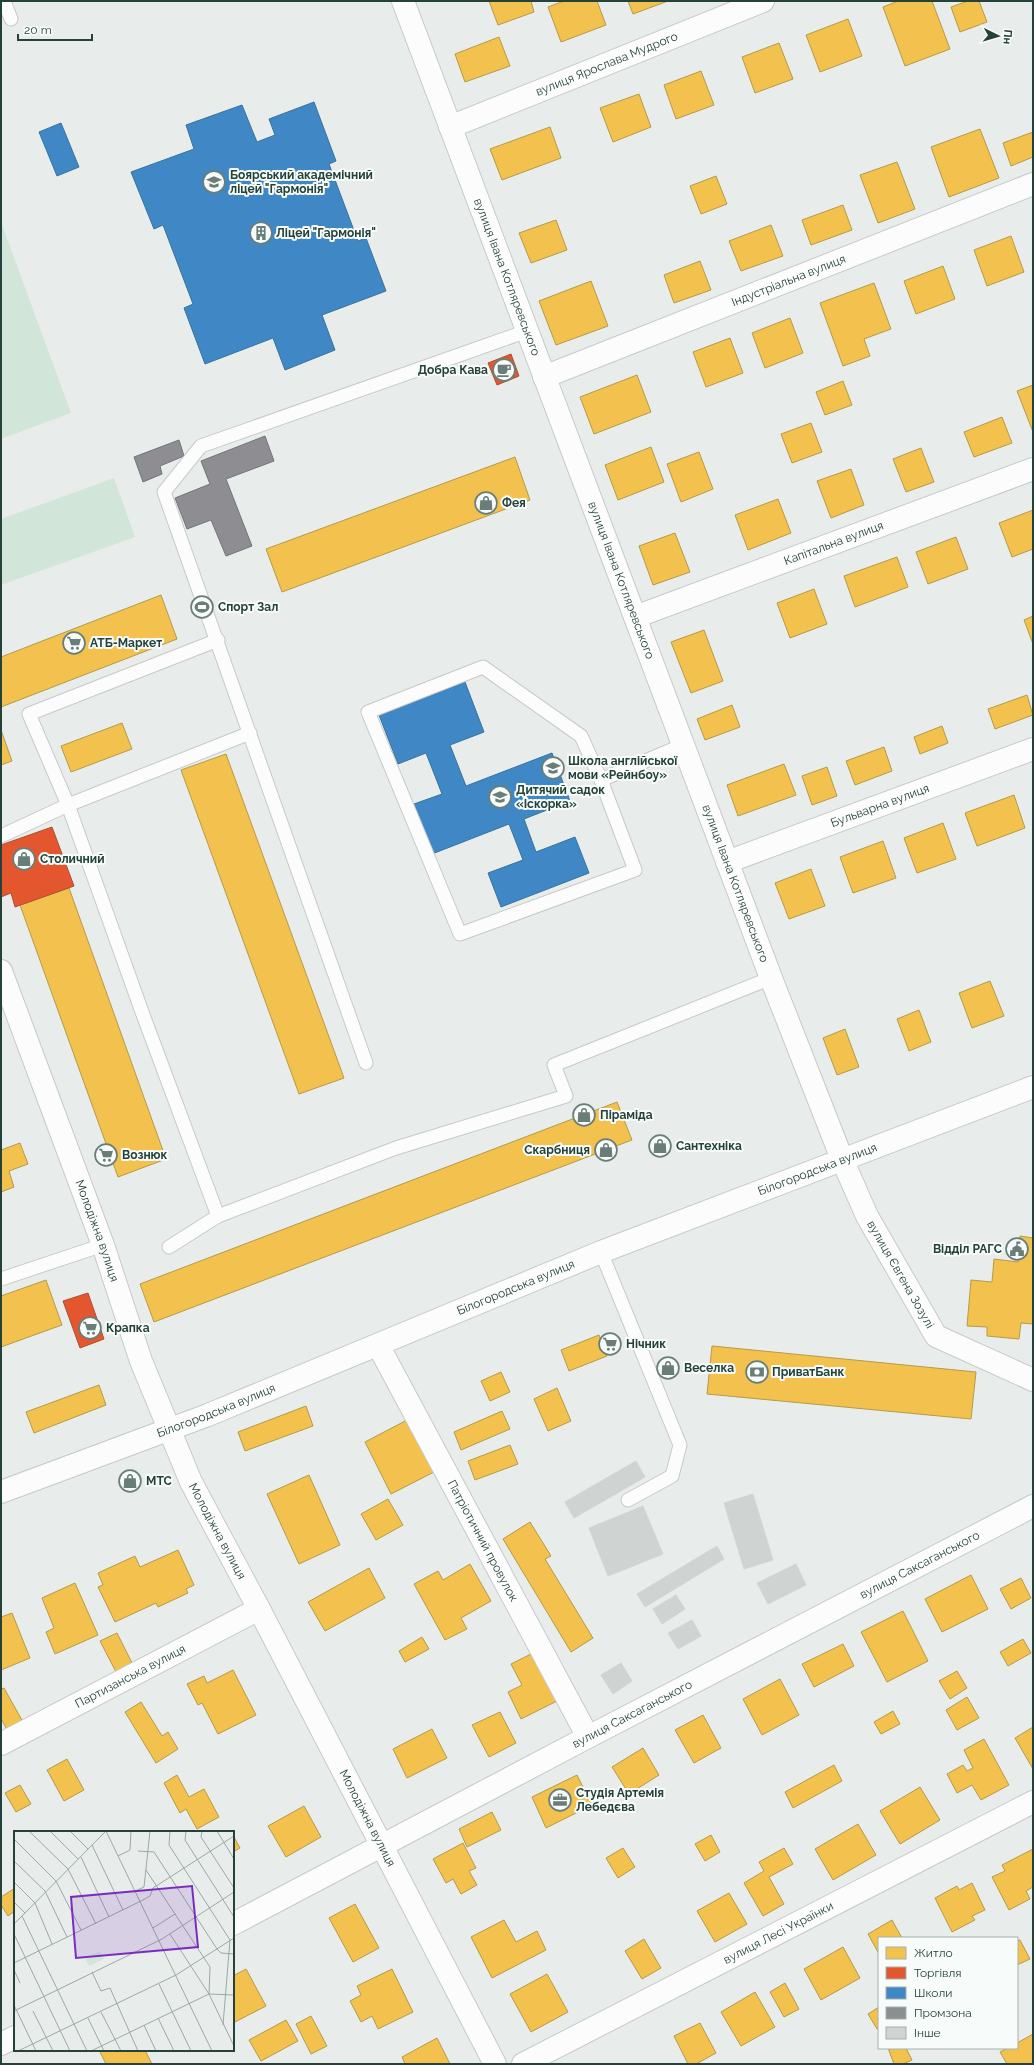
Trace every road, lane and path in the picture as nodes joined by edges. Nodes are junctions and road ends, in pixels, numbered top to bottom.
1 (4, 1) edge
2 (403, 1) edge
3 (763, 1) edge
4 (11, 19) dead end
5 (450, 127) junction
6 (1033, 184) edge
7 (527, 331) junction
8 (544, 377) junction
9 (1033, 469) edge
10 (635, 617) junction
11 (218, 640) junction
12 (250, 734) junction
13 (683, 745) junction
14 (1033, 749) edge
15 (601, 780) junction
16 (68, 804) junction
17 (1, 836) edge
18 (727, 862) junction
19 (1, 971) edge
20 (771, 978) junction
21 (7, 1006) edge
22 (366, 1063) dead end
23 (1032, 1089) edge
24 (842, 1159) junction
25 (218, 1216) junction
26 (103, 1245) junction
27 (169, 1247) dead end
28 (601, 1252) junction
29 (1, 1279) edge
30 (378, 1345) junction
31 (1033, 1380) edge
32 (170, 1429) junction
33 (1, 1492) edge
34 (628, 1500) dead end
35 (1033, 1506) edge
36 (259, 1609) junction
37 (588, 1737) junction
38 (1, 1744) edge
39 (1033, 1802) edge
40 (383, 1847) junction
41 (234, 1923) edge
42 (14, 2038) edge
43 (1, 2044) edge
44 (494, 2064) edge
45 (523, 2064) edge

1 - 4 lane
2 - 5 street, вулиця Івана Котляревського
3 - 5 street, вулиця Ярослава Мудрого
5 - 7 street, вулиця Івана Котляревського
6 - 8 street, Індустріальна вулиця
7 - 8 street, вулиця Івана Котляревського
7 - 11 lane
8 - 10 street, вулиця Івана Котляревського
9 - 10 street, Капітальна вулиця
10 - 13 street, вулиця Івана Котляревського
11 - 12 lane
11 - 16 lane
12 - 16 lane
12 - 22 lane
13 - 15 lane
13 - 18 street, вулиця Івана Котляревського
14 - 18 street, Бульварна вулиця
15 - 15 lane
16 - 17 lane
16 - 25 lane
18 - 20 street, вулиця Івана Котляревського
19 - 21 street, Молодіжна вулиця
20 - 24 street, вулиця Івана Котляревського
20 - 25 lane
21 - 26 street, Молодіжна вулиця
23 - 24 street, Білогородська вулиця
24 - 28 street, Білогородська вулиця
24 - 31 street, вулиця Євгена Зозулі
25 - 27 lane
26 - 29 lane
26 - 32 street, Молодіжна вулиця
28 - 30 street, Білогородська вулиця
28 - 34 lane
30 - 32 street, Білогородська вулиця
30 - 37 street, Патріотичний провулок
32 - 33 street, Білогородська вулиця
32 - 36 street, Молодіжна вулиця
35 - 37 street, вулиця Саксаганського
36 - 38 street, Партизанська вулиця
36 - 40 street, Молодіжна вулиця
37 - 40 street, вулиця Саксаганського
39 - 45 street, вулиця Лесі Українки
40 - 41 street, вулиця Саксаганського
40 - 44 street, Молодіжна вулиця
42 - 43 street

